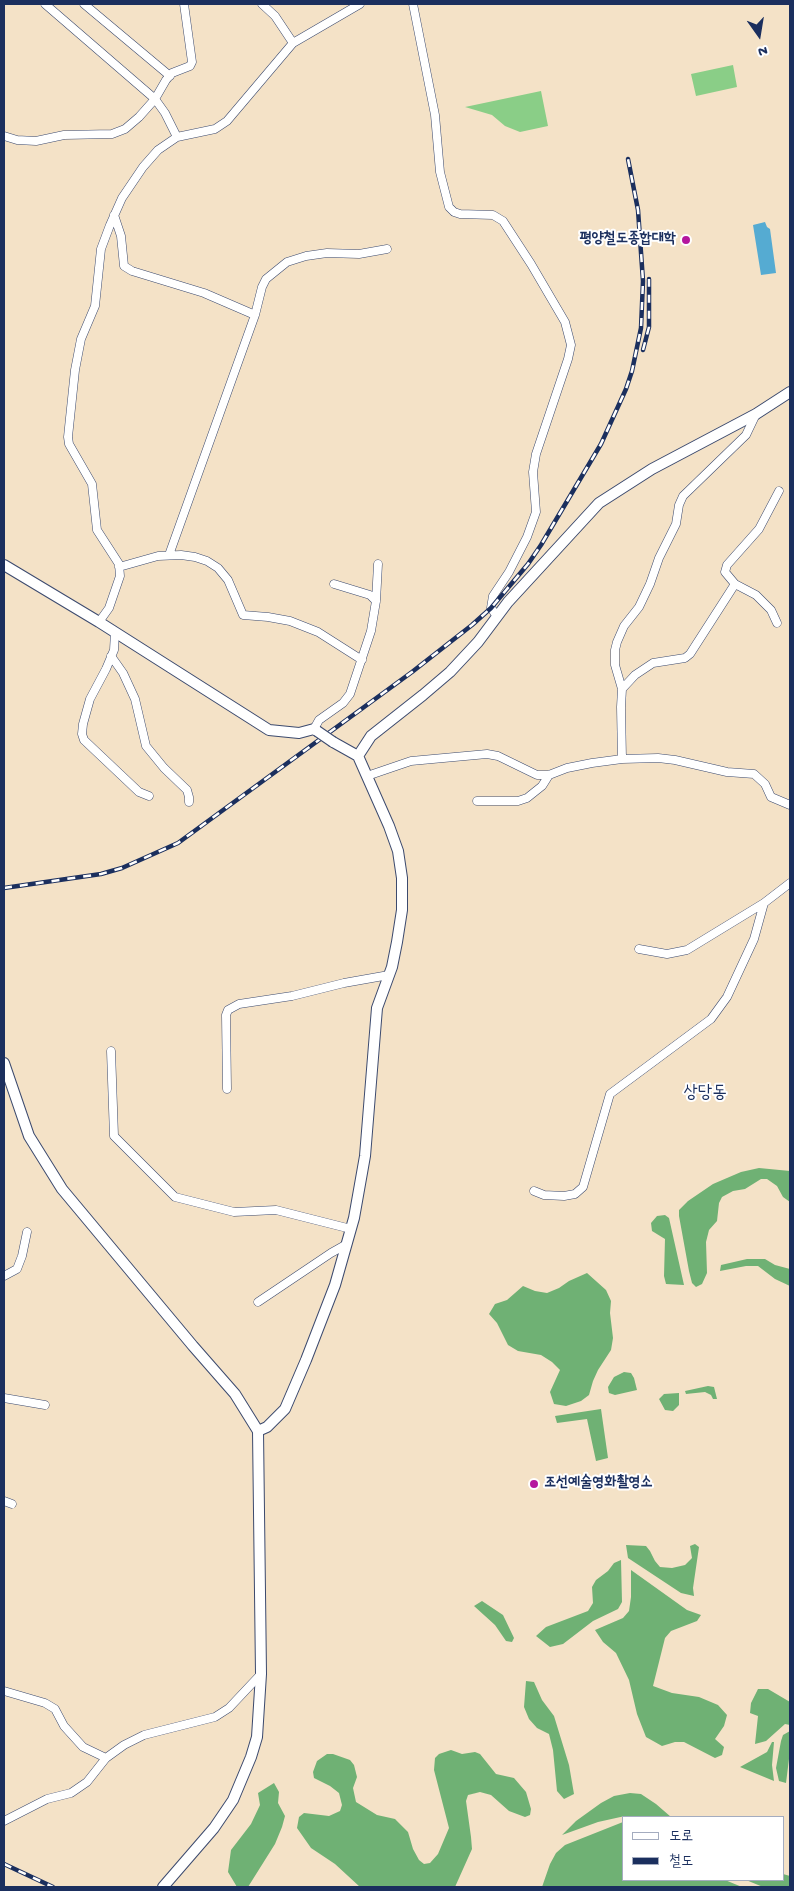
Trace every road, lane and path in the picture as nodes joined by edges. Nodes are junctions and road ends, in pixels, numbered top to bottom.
1 (45, 4) edge
2 (84, 4) edge
3 (184, 4) edge
4 (262, 4) edge
5 (360, 4) edge
6 (413, 4) edge
7 (293, 43) junction
8 (170, 76) junction
9 (155, 99) junction
10 (4, 136) edge
11 (177, 137) junction
12 (114, 215) junction
13 (387, 249) dead end
14 (255, 315) junction
15 (790, 392) edge
16 (756, 414) junction
17 (779, 491) dead end
18 (170, 555) junction
19 (378, 564) dead end
20 (4, 565) edge
21 (119, 567) junction
22 (334, 584) dead end
23 (735, 584) junction
24 (376, 601) junction
25 (497, 616) junction
26 (100, 622) junction
27 (776, 623) dead end
28 (115, 632) junction
29 (112, 656) junction
30 (362, 660) junction
31 (622, 689) junction
32 (315, 730) junction
33 (358, 756) junction
34 (622, 759) junction
35 (549, 775) junction
36 (367, 776) junction
37 (149, 796) dead end
38 (477, 801) dead end
39 (189, 802) dead end
40 (790, 805) edge
41 (790, 883) edge
42 (764, 903) junction
43 (639, 949) dead end
44 (389, 975) junction
45 (111, 1051) dead end
46 (4, 1063) edge
47 (227, 1089) dead end
48 (534, 1191) dead end
49 (351, 1229) junction
50 (27, 1232) dead end
51 (347, 1244) junction
52 (4, 1276) edge
53 (258, 1302) dead end
54 (4, 1398) edge
55 (45, 1405) dead end
56 (258, 1430) junction
57 (261, 1674) junction
58 (4, 1690) edge
59 (106, 1758) junction
60 (4, 1821) edge
61 (163, 1887) edge

1 - 9 street
2 - 8 street
3 - 8 street
4 - 7 street
5 - 7 street
6 - 25 street
7 - 11 street
8 - 9 street
9 - 10 street
9 - 11 street
11 - 12 street
12 - 14 street
12 - 21 street
13 - 14 street
14 - 18 street
15 - 16 street
16 - 25 street
16 - 31 street
17 - 23 street
18 - 21 street
18 - 30 street
19 - 24 street
20 - 26 street
21 - 26 street
22 - 24 street
23 - 27 street
23 - 31 street
24 - 30 street
25 - 33 street
26 - 28 street
28 - 29 street
28 - 32 street
29 - 37 street
29 - 39 street
30 - 32 street
31 - 34 street
32 - 33 street, bridge
33 - 36 street
34 - 35 street
34 - 40 street
35 - 36 street
35 - 38 street
36 - 44 street
41 - 42 street
42 - 43 street
42 - 48 street
44 - 47 street
44 - 49 street
45 - 49 street
46 - 56 street
49 - 51 street
50 - 52 street
51 - 53 street
51 - 56 street
54 - 55 street
56 - 57 street
57 - 59 street
57 - 61 street
58 - 59 street
59 - 60 street

